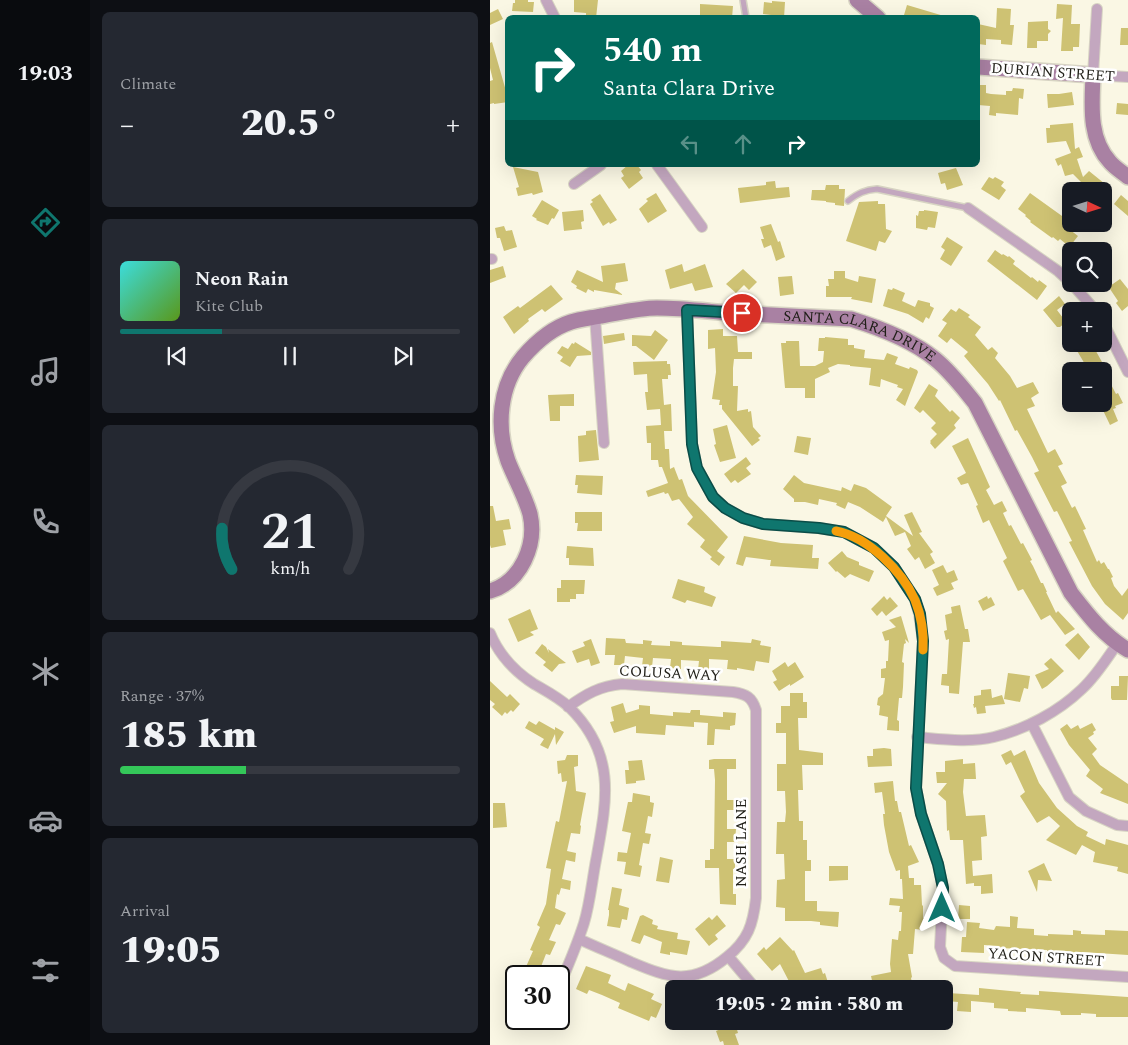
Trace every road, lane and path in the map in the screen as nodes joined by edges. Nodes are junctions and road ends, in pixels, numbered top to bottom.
1 (546, 0) edge
2 (743, 0) edge
3 (857, 0) edge
4 (1097, 9) dead end
5 (554, 15) edge
6 (746, 15) edge
7 (874, 15) edge
8 (980, 67) edge
9 (1094, 75) junction
10 (1128, 77) edge
11 (597, 167) edge
12 (658, 167) edge
13 (1128, 177) edge
14 (574, 184) dead end
15 (848, 201) dead end
16 (968, 208) joint
17 (702, 226) dead end
18 (1062, 275) edge
19 (1078, 292) edge
20 (1088, 302) edge
21 (687, 310) junction
22 (595, 317) junction
23 (1112, 340) edge
24 (1128, 372) edge
25 (604, 443) dead end
26 (490, 591) edge
27 (490, 633) edge
28 (1123, 647) edge
29 (568, 707) junction
30 (756, 721) joint
31 (1032, 724) junction
32 (917, 737) junction
33 (1128, 826) edge
34 (579, 939) junction
35 (728, 956) junction
36 (568, 965) edge
37 (1128, 978) edge
38 (748, 980) edge

1 - 5 street
2 - 6 lane
3 - 7 street
4 - 9 street
8 - 9 street, DURIAN STREET
9 - 10 street, DURIAN STREET
9 - 13 street
11 - 14 street
12 - 17 street
15 - 16 lane
16 - 18 street
19 - 20 street
21 - 22 street, SANTA CLARA DRIVE
21 - 28 street, SANTA CLARA DRIVE
21 - 32 street
22 - 25 street
22 - 26 street, SANTA CLARA DRIVE
23 - 24 street
27 - 29 street
28 - 31 street
29 - 30 street, COLUSA WAY
29 - 34 street
30 - 35 street, NASH LANE
31 - 32 street
31 - 33 street
32 - 37 street, YACON STREET
34 - 35 street
34 - 36 street
35 - 38 street

